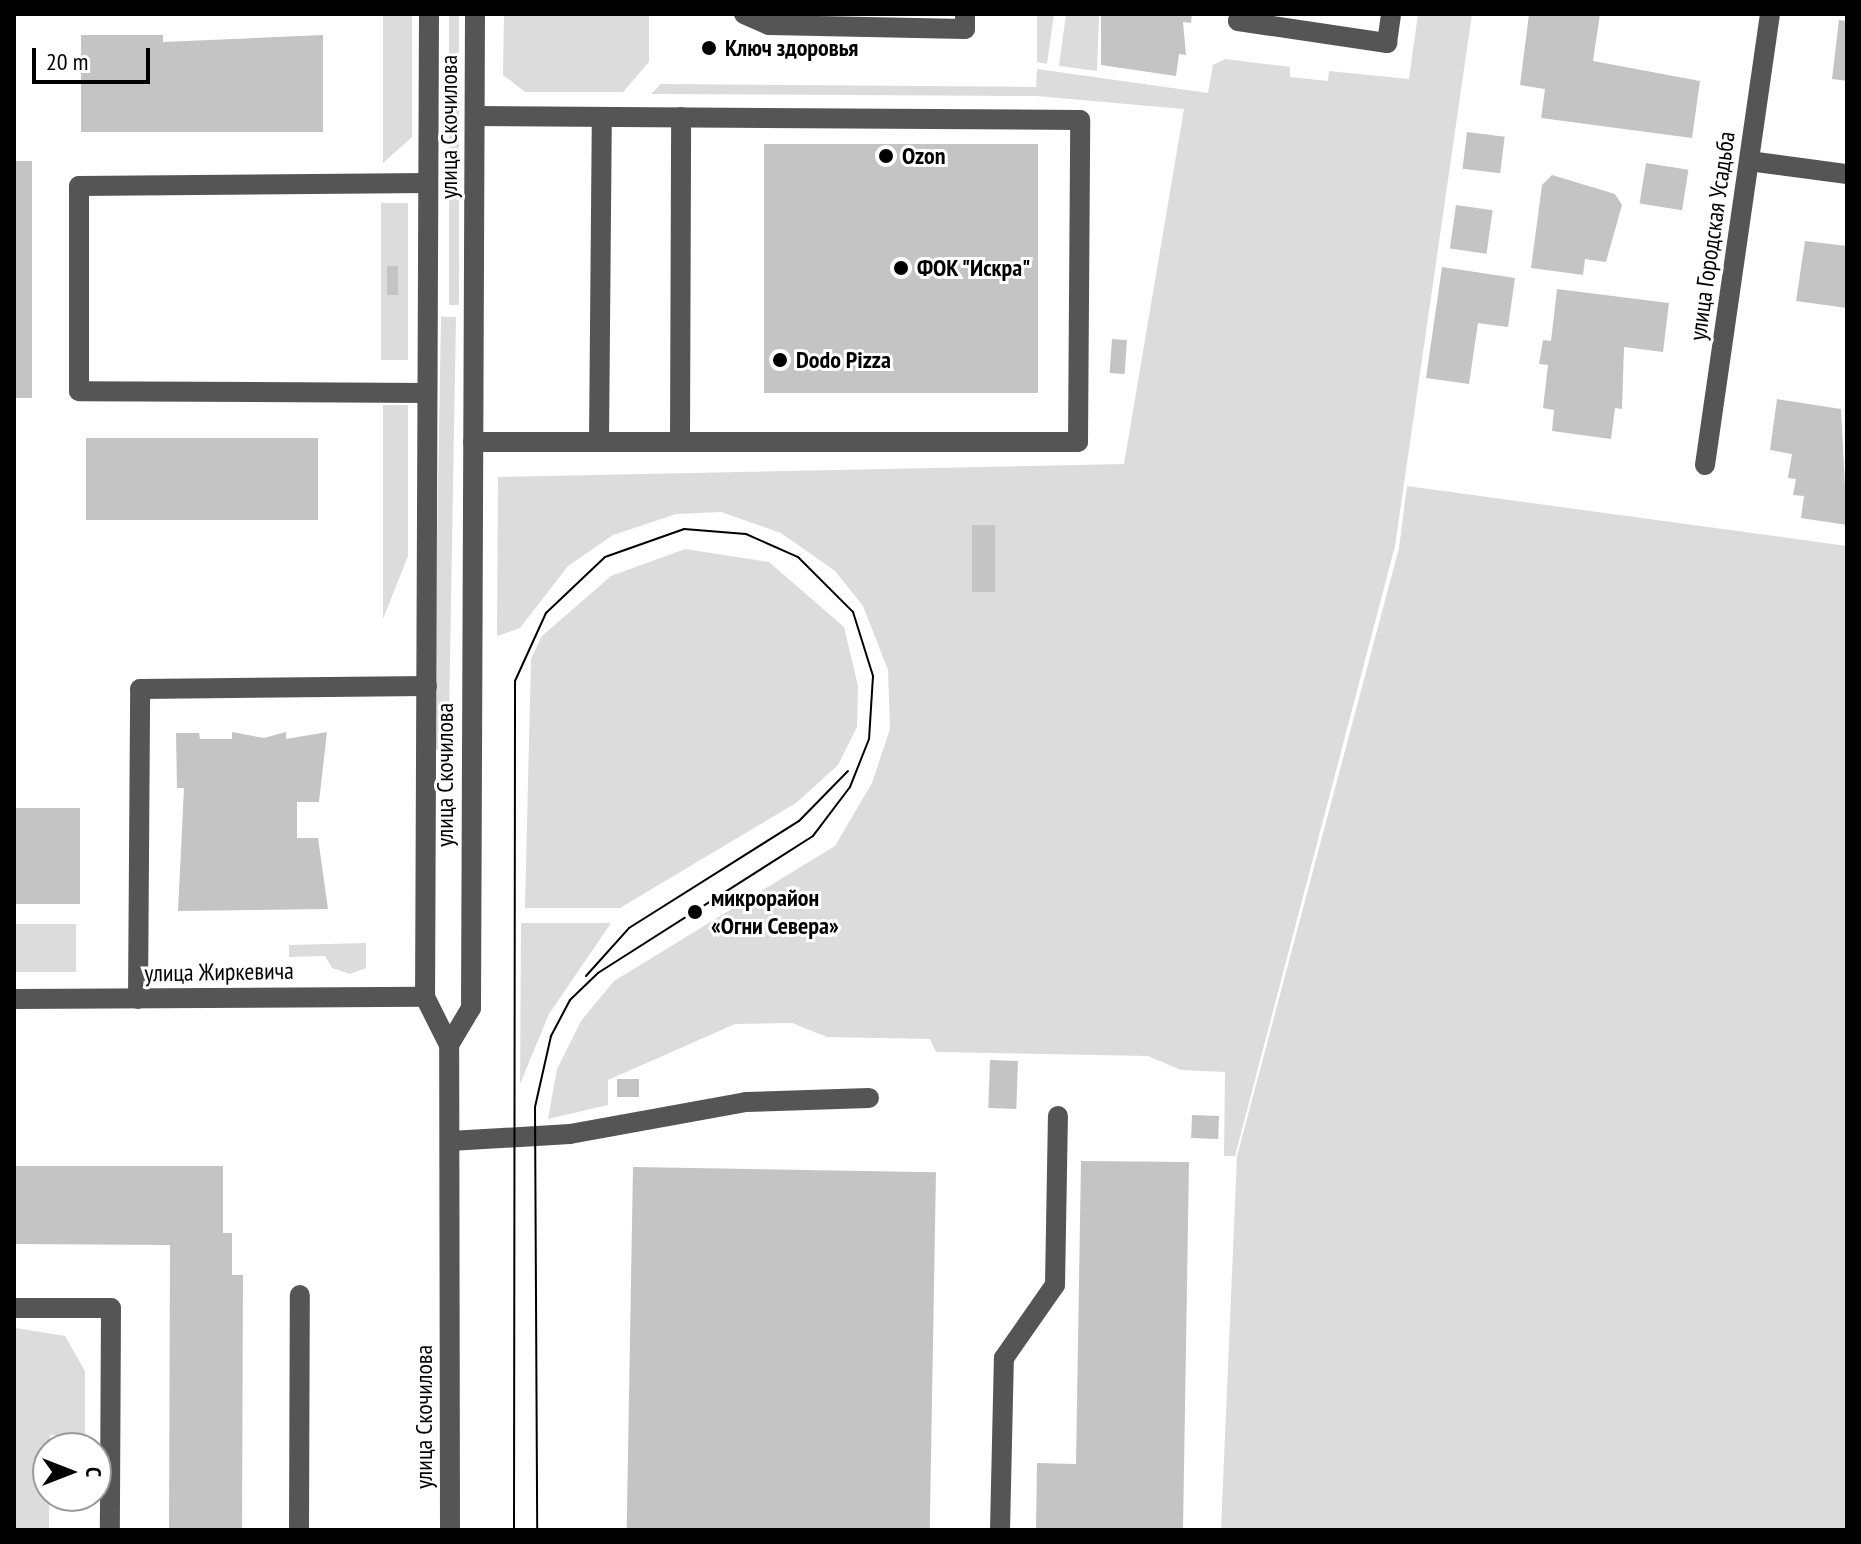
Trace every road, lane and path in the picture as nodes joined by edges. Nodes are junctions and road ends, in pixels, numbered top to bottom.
1 (429, 14) edge
2 (475, 14) edge
3 (744, 14) edge
4 (965, 14) edge
5 (1240, 14) edge
6 (1391, 14) edge
7 (1770, 14) edge
8 (475, 116) junction
9 (602, 117) junction
10 (681, 117) junction
11 (1749, 161) junction
12 (1847, 174) edge
13 (428, 183) junction
14 (427, 393) junction
15 (473, 442) junction
16 (599, 442) junction
17 (680, 442) junction
18 (1705, 465) dead end
19 (427, 686) junction
20 (425, 997) junction
21 (14, 999) edge
22 (138, 999) junction
23 (449, 1045) junction
24 (869, 1098) dead end
25 (1058, 1116) dead end
26 (450, 1141) junction
27 (300, 1295) dead end
28 (14, 1308) edge
29 (110, 1530) edge
30 (299, 1530) edge
31 (450, 1530) edge
32 (1000, 1530) edge

1 - 13 street
2 - 8 street, улица Скочилова
3 - 4 street
5 - 6 street
7 - 11 street, улица Городская Усадьба
8 - 9 street
8 - 15 street, улица Скочилова
9 - 10 street
9 - 16 street
10 - 17 street
10 - 17 street
11 - 12 street
11 - 18 street, улица Городская Усадьба
13 - 14 street
13 - 14 street
14 - 19 street
15 - 16 street
15 - 23 street, улица Скочилова
16 - 17 street
19 - 20 street
19 - 22 street
20 - 22 street, улица Жиркевича
20 - 23 street
21 - 22 street, улица Жиркевича
23 - 26 street, улица Скочилова
24 - 26 street
25 - 32 street
26 - 31 street, улица Скочилова
27 - 30 street
28 - 29 street

